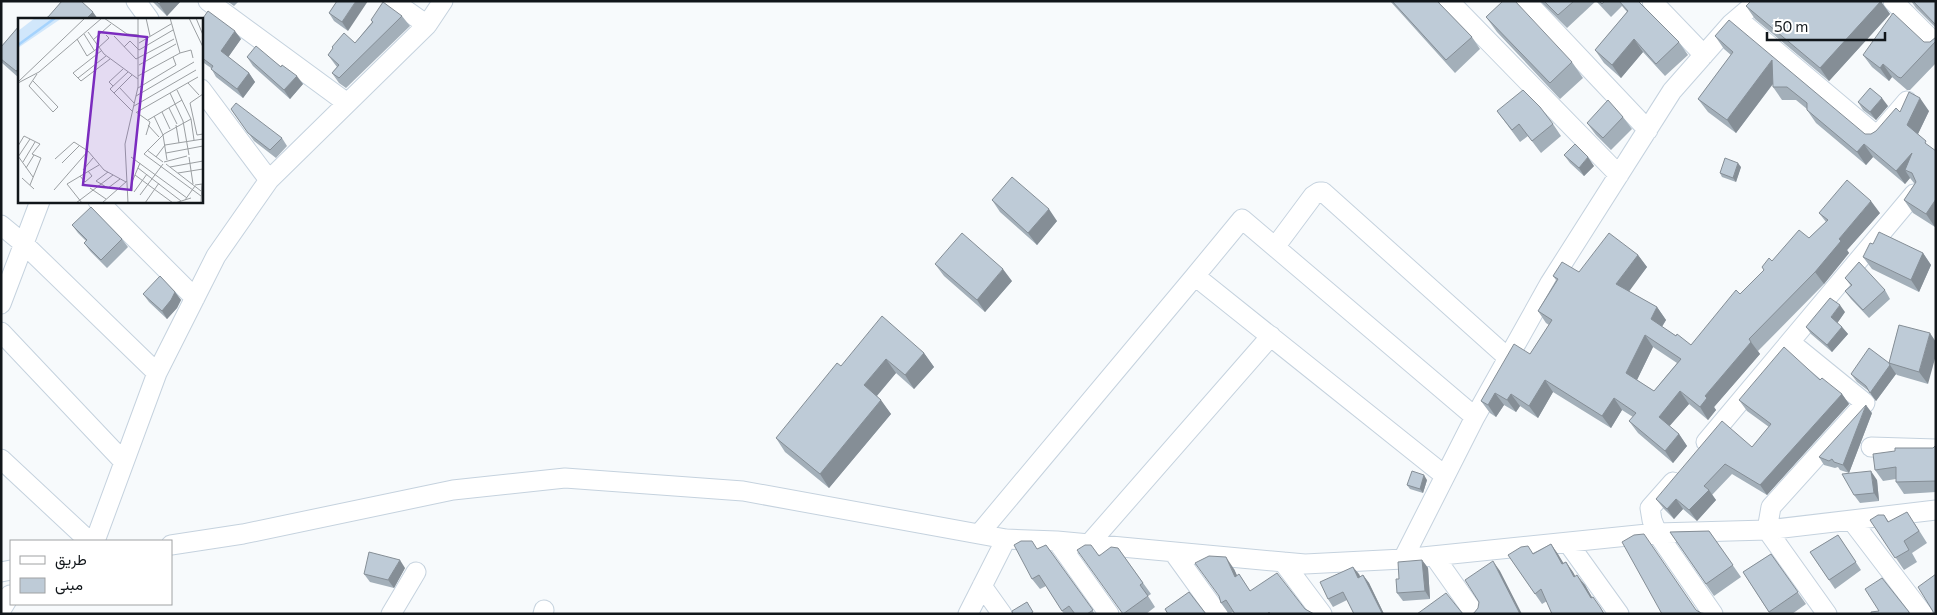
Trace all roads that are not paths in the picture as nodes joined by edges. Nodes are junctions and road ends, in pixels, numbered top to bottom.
1 (136, 1) edge
2 (208, 1) edge
3 (393, 1) edge
4 (443, 1) edge
5 (1526, 1) edge
6 (1652, 1) edge
7 (1758, 1) edge
8 (1893, 1) edge
9 (1454, 3) edge
10 (1737, 11) edge
11 (148, 18) edge
12 (427, 25) junction
13 (1936, 44) edge
14 (1704, 55) junction
15 (202, 90) edge
16 (1907, 101) edge
17 (347, 103) junction
18 (1648, 130) junction
19 (1619, 175) junction
20 (269, 180) junction
21 (1914, 194) edge
22 (40, 202) edge
23 (99, 202) edge
24 (1, 225) edge
25 (24, 244) junction
26 (1275, 247) junction
27 (1196, 276) junction
28 (195, 298) junction
29 (1, 304) edge
30 (1, 332) edge
31 (1271, 336) junction
32 (1790, 342) junction
33 (1507, 357) junction
34 (157, 373) junction
35 (1475, 417) junction
36 (1871, 448) dead end
37 (1936, 449) edge
38 (1695, 456) edge
39 (1, 459) edge
40 (124, 462) junction
41 (1439, 471) dead end
42 (1682, 471) edge
43 (1936, 510) edge
44 (1852, 521) junction
45 (1767, 530) junction
46 (1657, 533) junction
47 (979, 534) junction
48 (1006, 539) junction
49 (88, 540) edge
50 (95, 540) edge
51 (1057, 541) junction
52 (1089, 544) junction
53 (1568, 544) junction
54 (172, 545) edge
55 (1174, 553) junction
56 (1434, 556) junction
57 (1403, 559) junction
58 (1283, 562) junction
59 (416, 572) dead end
60 (982, 586) junction
61 (391, 614) edge
62 (968, 614) edge
63 (1002, 614) edge
64 (1109, 614) edge
65 (1218, 614) edge
66 (1322, 614) edge
67 (1474, 614) edge
68 (1619, 614) edge
69 (1713, 614) edge
70 (1827, 614) edge
71 (1923, 614) edge

1 - 11 street
2 - 17 street
3 - 12 street
4 - 12 street
5 - 18 street
6 - 14 street
7 - 10 street
8 - 13 street
9 - 19 street
10 - 14 street
10 - 16 street
12 - 17 street
14 - 18 street
15 - 20 street
17 - 20 street
18 - 19 street
19 - 33 street
20 - 28 street
21 - 32 street
22 - 25 street
23 - 28 street
24 - 25 street
25 - 29 street
25 - 34 street
26 - 27 street
26 - 33 street
26 - 35 street
27 - 31 street
27 - 47 street
28 - 34 street
30 - 40 street
31 - 41 street
31 - 52 street
32 - 38 street
32 - 45 street
33 - 35 street
34 - 40 street
35 - 57 street
36 - 37 street
39 - 49 street
40 - 50 street
42 - 46 street
43 - 44 street
44 - 45 street
44 - 71 street
45 - 46 street
45 - 70 street
46 - 53 street
46 - 69 street
47 - 48 street
47 - 54 street
48 - 51 street
48 - 60 street
51 - 52 street
51 - 64 street
52 - 55 street
53 - 56 street
53 - 68 street
55 - 58 street
55 - 65 street
56 - 57 street
56 - 67 street
57 - 58 street
58 - 66 street
59 - 61 street
60 - 62 street
60 - 63 street

